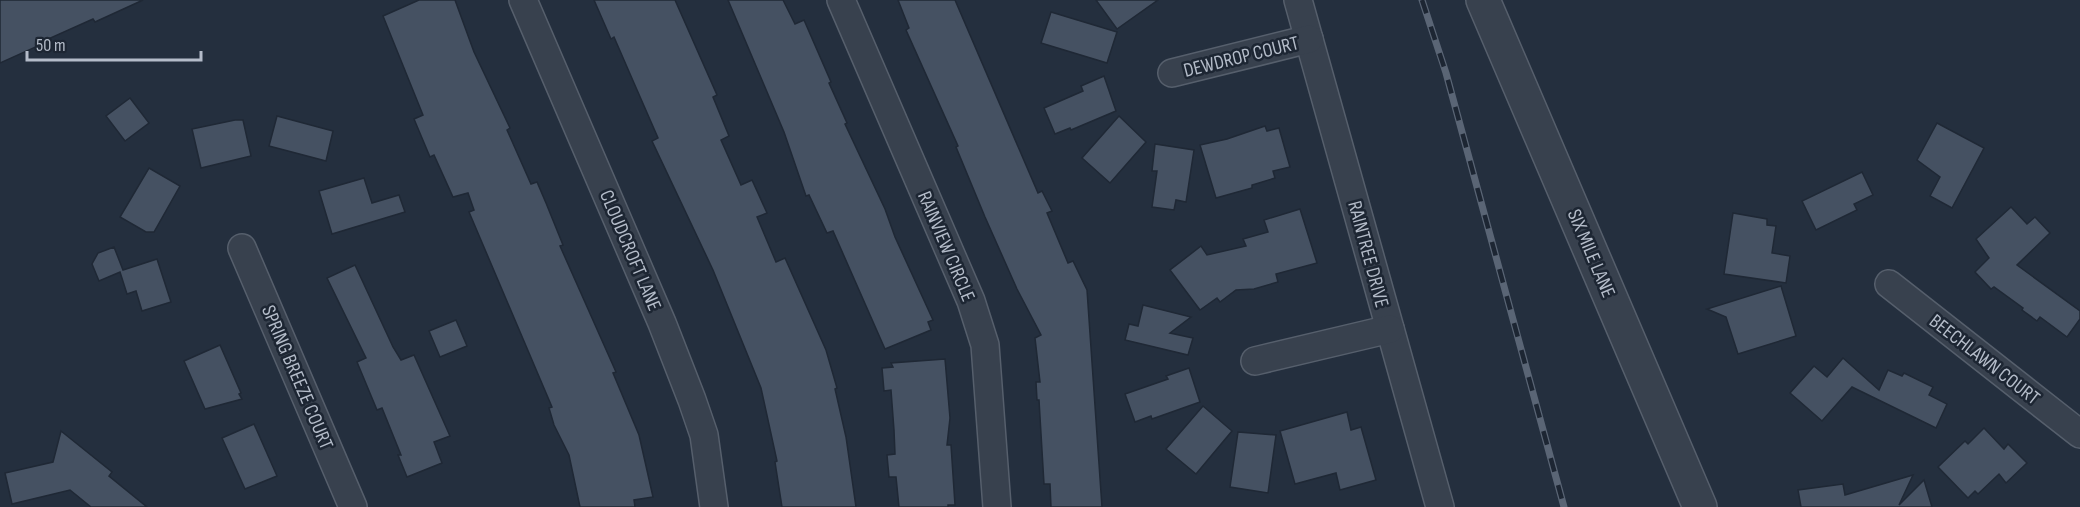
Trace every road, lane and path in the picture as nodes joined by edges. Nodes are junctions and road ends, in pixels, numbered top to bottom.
1 (523, 0) edge
2 (841, 0) edge
3 (1298, 0) edge
4 (1483, 0) edge
5 (1309, 39) junction
6 (1172, 73) dead end
7 (242, 248) dead end
8 (1889, 284) dead end
9 (1390, 329) junction
10 (1255, 361) dead end
11 (2080, 434) edge
12 (353, 507) edge
13 (714, 507) edge
14 (997, 507) edge
15 (1440, 507) edge
16 (1700, 507) edge

1 - 13 street, CLOUDCROFT LANE
2 - 14 street, RAINVIEW CIRCLE
3 - 5 street, RAINTREE DRIVE
4 - 16 street, SIX MILE LANE
5 - 6 street, DEWDROP COURT
5 - 9 street, RAINTREE DRIVE
7 - 12 street, SPRING BREEZE COURT
8 - 11 street, BEECHLAWN COURT
9 - 10 street
9 - 15 street, RAINTREE DRIVE

